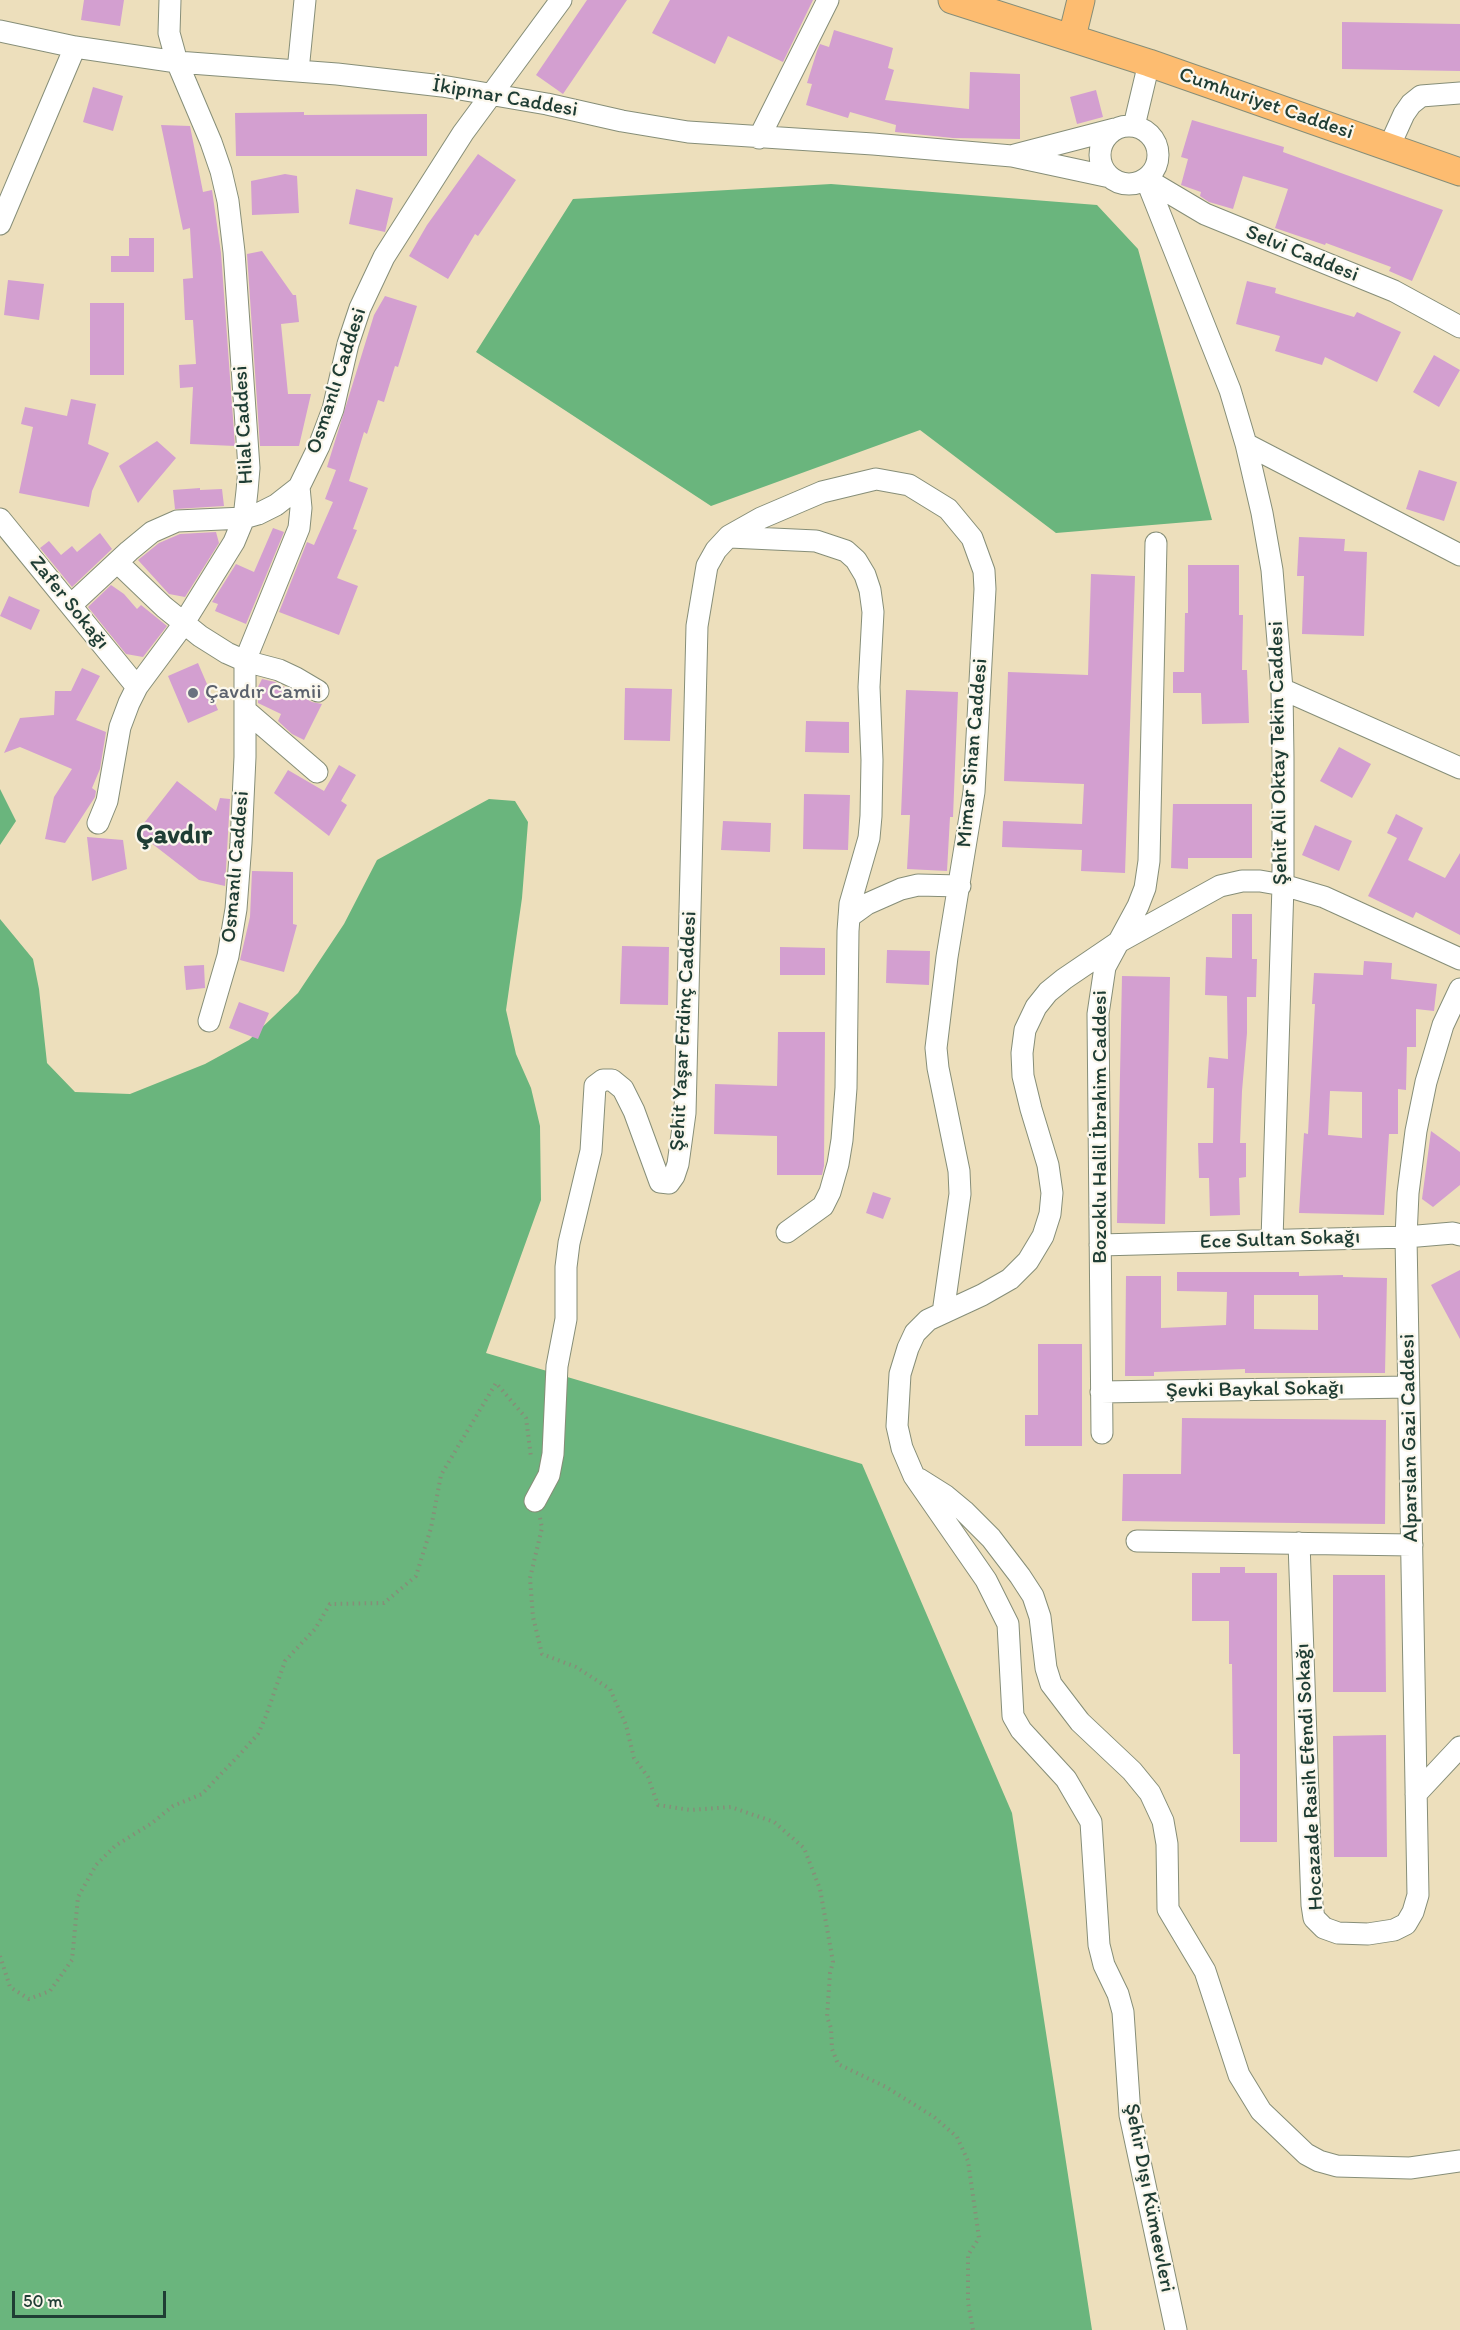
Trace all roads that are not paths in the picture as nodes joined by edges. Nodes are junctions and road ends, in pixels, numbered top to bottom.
1 (170, 0) edge
2 (305, 0) edge
3 (561, 0) edge
4 (828, 0) edge
5 (952, 0) edge
6 (1064, 0) edge
7 (1081, 0) edge
8 (0, 31) edge
9 (1072, 37) junction
10 (75, 46) junction
11 (177, 62) junction
12 (1149, 63) junction
13 (298, 71) junction
14 (491, 93) junction
15 (1460, 93) edge
16 (1124, 127) junction
17 (759, 138) junction
18 (1389, 147) junction
19 (1012, 156) junction
20 (1460, 172) edge
21 (1110, 177) junction
22 (1146, 179) junction
23 (0, 224) edge
24 (1460, 327) edge
25 (1246, 444) junction
26 (299, 487) junction
27 (244, 518) junction
28 (0, 519) edge
29 (729, 537) junction
30 (1156, 543) dead end
31 (1460, 555) edge
32 (117, 562) junction
33 (71, 605) junction
34 (184, 624) junction
35 (244, 661) junction
36 (137, 687) junction
37 (1282, 689) junction
38 (318, 691) dead end
39 (244, 710) junction
40 (1460, 768) edge
41 (317, 772) dead end
42 (98, 823) dead end
43 (1282, 885) junction
44 (960, 886) junction
45 (849, 917) junction
46 (1117, 943) junction
47 (1460, 959) edge
48 (1460, 988) edge
49 (209, 1021) dead end
50 (1458, 1230) edge
51 (787, 1232) dead end
52 (1406, 1237) junction
53 (1272, 1240) junction
54 (1100, 1245) junction
55 (943, 1312) junction
56 (1408, 1387) junction
57 (1101, 1392) junction
58 (1101, 1433) dead end
59 (914, 1476) junction
60 (536, 1501) road end
61 (1137, 1541) dead end
62 (1299, 1543) junction
63 (1412, 1545) junction
64 (1460, 1747) edge
65 (1416, 1794) junction
66 (1418, 1896) joint
67 (1460, 2160) edge
68 (1176, 2330) edge

1 - 11 street, Hilal Caddesi
2 - 13 street
3 - 14 street, Osmanlı Caddesi
4 - 17 street
5 - 9 main road, Cumhuriyet Caddesi
6 - 9 main road
7 - 9 main road
8 - 10 street, İkipınar Caddesi
9 - 12 main road, Cumhuriyet Caddesi
10 - 11 street, İkipınar Caddesi
10 - 23 street
11 - 13 street, İkipınar Caddesi
11 - 27 street, Hilal Caddesi
12 - 16 street
12 - 18 main road, Cumhuriyet Caddesi
13 - 14 street, İkipınar Caddesi
14 - 17 street, İkipınar Caddesi
14 - 26 street, Osmanlı Caddesi
15 - 18 street
16 - 19 street, İkipınar Caddesi
16 - 21 street
16 - 22 street
17 - 19 street, İkipınar Caddesi
18 - 20 main road, Cumhuriyet Caddesi
19 - 21 street, İkipınar Caddesi
21 - 22 street
22 - 24 street, Selvi Caddesi
22 - 25 street, Şehit Ali Oktay Tekin Caddesi
25 - 31 street
25 - 37 street, Şehit Ali Oktay Tekin Caddesi
26 - 27 street
26 - 35 street, Osmanlı Caddesi
27 - 32 street
27 - 34 street, Hilal Caddesi
28 - 33 street, Zafer Sokağı
29 - 44 street, Mimar Sinan Caddesi
29 - 45 street
29 - 60 street, Şehit Yaşar Erdinç Caddesi
30 - 46 street, Bozoklu Halil İbrahim Caddesi
32 - 33 street
32 - 34 street
33 - 36 street, Zafer Sokağı
34 - 35 street
34 - 36 street, Hilal Caddesi
35 - 38 street
35 - 39 street, Osmanlı Caddesi
36 - 42 street, Hilal Caddesi
37 - 40 street
37 - 43 street, Şehit Ali Oktay Tekin Caddesi
39 - 41 street
39 - 49 street, Osmanlı Caddesi
43 - 46 street, Şehir Dışı Kümeevleri
43 - 47 street, Şehir Dışı Kümeevleri
43 - 53 street, Şehit Ali Oktay Tekin Caddesi
44 - 45 street
44 - 55 street, Mimar Sinan Caddesi
45 - 51 street
46 - 54 street, Bozoklu Halil İbrahim Caddesi
46 - 55 street, Şehir Dışı Kümeevleri
48 - 52 street, Alparslan Gazi Caddesi
50 - 52 street, Ece Sultan Sokağı
52 - 53 street, Ece Sultan Sokağı
52 - 56 street, Alparslan Gazi Caddesi
53 - 54 street, Ece Sultan Sokağı
54 - 57 street, Bozoklu Halil İbrahim Caddesi
55 - 59 street, Şehir Dışı Kümeevleri
56 - 57 street, Şevki Baykal Sokağı
56 - 63 street, Alparslan Gazi Caddesi
57 - 58 street, Bozoklu Halil İbrahim Caddesi
59 - 67 street
59 - 68 street, Şehir Dışı Kümeevleri
61 - 62 street
62 - 63 street
62 - 66 street, Hocazade Rasih Efendi Sokağı
63 - 65 street, Alparslan Gazi Caddesi
64 - 65 street
65 - 66 street, Alparslan Gazi Caddesi

